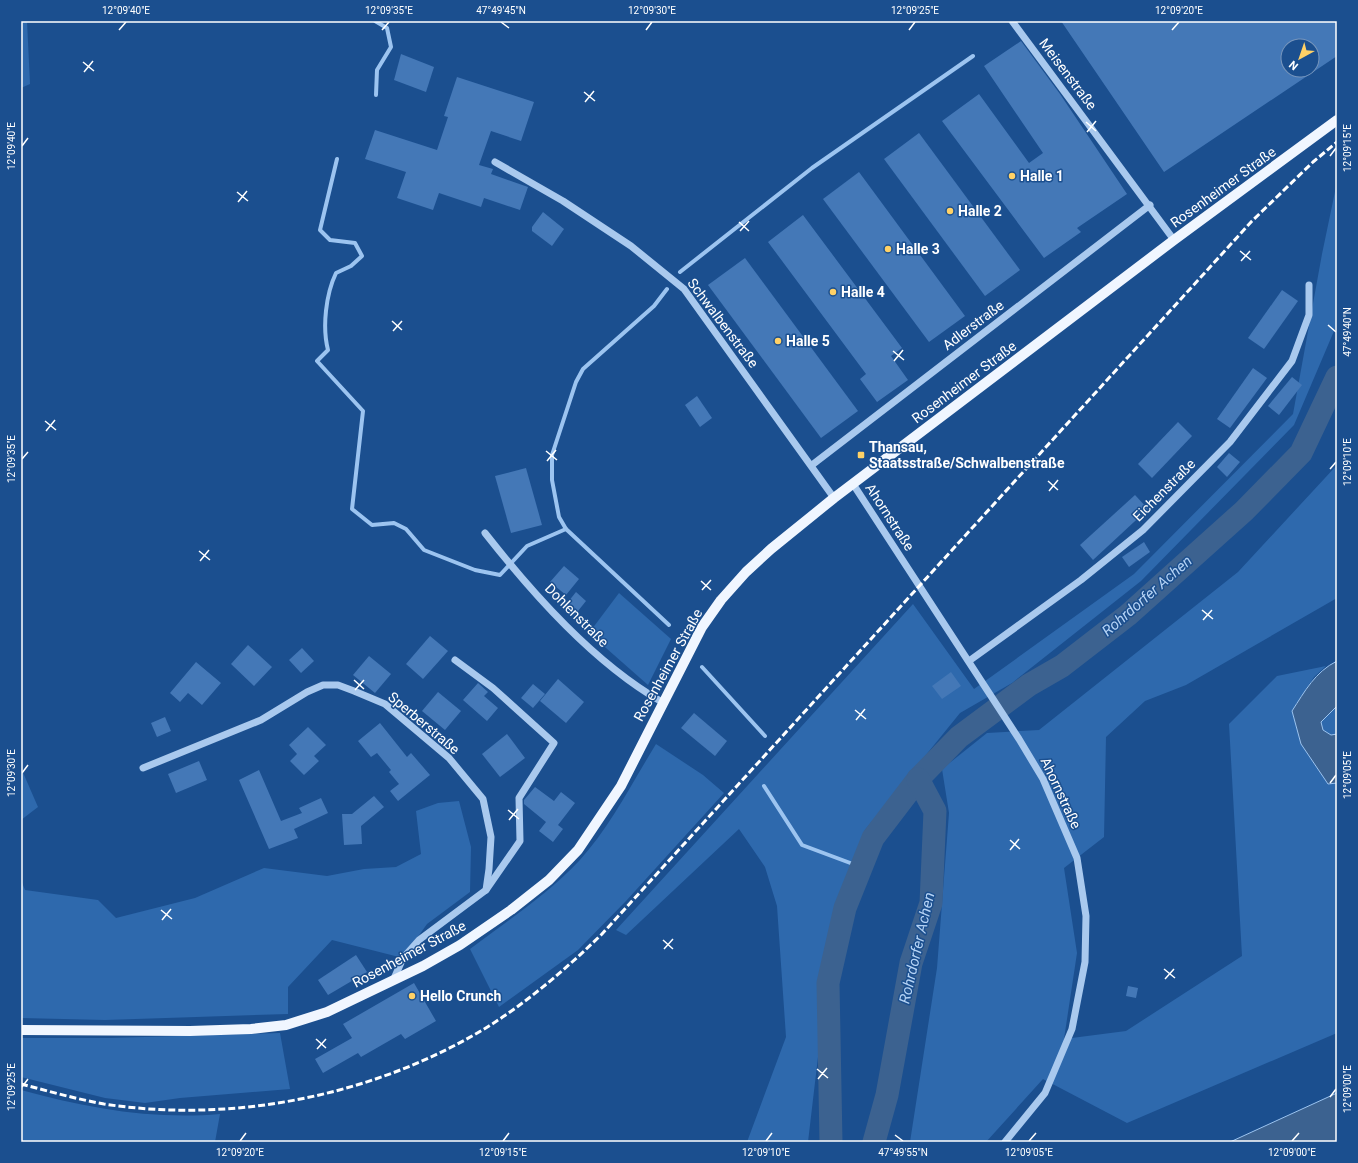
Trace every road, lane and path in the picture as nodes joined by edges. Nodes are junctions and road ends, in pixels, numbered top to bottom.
1 (1012, 21) edge
2 (1337, 120) edge
3 (495, 162) dead end
4 (1150, 205) junction
5 (1174, 240) junction
6 (1309, 285) dead end
7 (812, 465) junction
8 (853, 484) junction
9 (834, 498) junction
10 (485, 533) dead end
11 (454, 660) dead end
12 (969, 661) junction
13 (662, 702) junction
14 (144, 768) dead end
15 (486, 890) junction
16 (393, 981) junction
17 (21, 1030) edge
18 (1005, 1142) edge

1 - 4 street, Meisenstraße
2 - 5 main road, Rosenheimer Straße
3 - 7 street, Schwalbenstraße
4 - 5 street, Meisenstraße
4 - 7 street, Adlerstraße
5 - 8 main road, Rosenheimer Straße
6 - 12 street, Eichenstraße
7 - 9 street, Schwalbenstraße
8 - 9 main road, Rosenheimer Straße
8 - 12 street, Ahornstraße
9 - 13 main road, Rosenheimer Straße
10 - 13 street, Dohlenstraße
11 - 15 street
12 - 18 street, Ahornstraße
13 - 16 main road, Rosenheimer Straße
14 - 15 street, Sperberstraße
15 - 16 street
16 - 17 main road, Rosenheimer Straße

